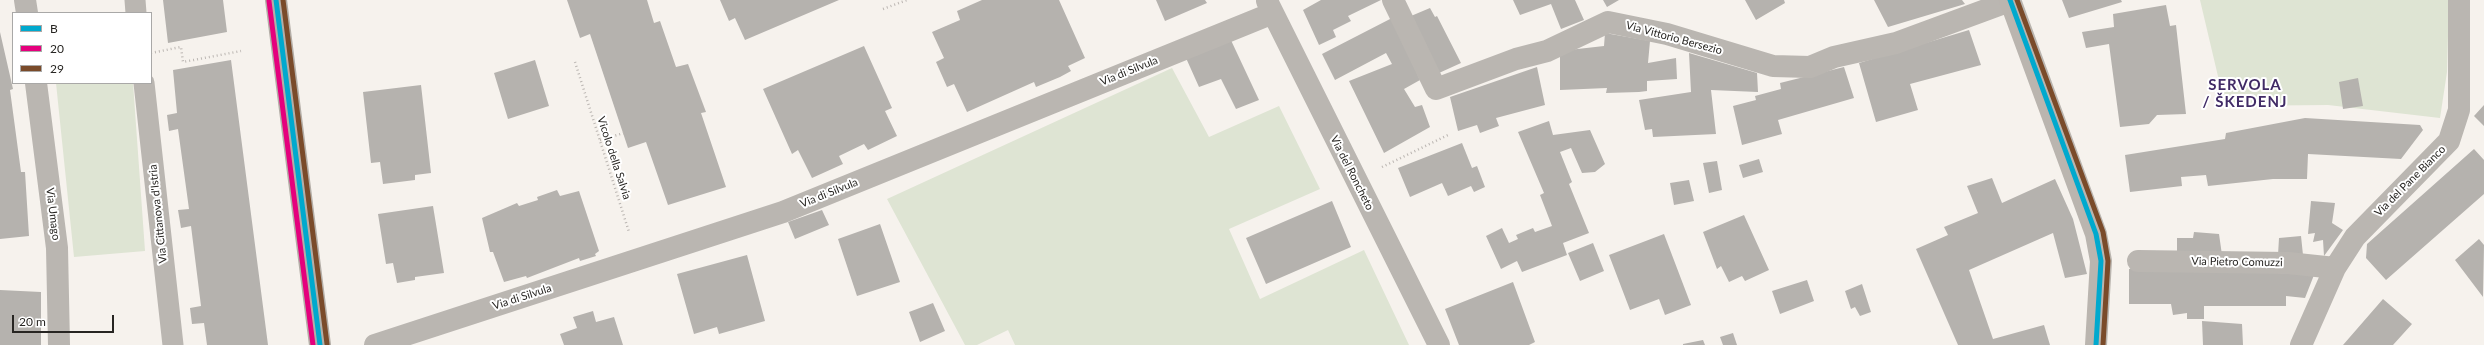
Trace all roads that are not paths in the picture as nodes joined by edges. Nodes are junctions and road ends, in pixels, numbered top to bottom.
1 (25, 0) edge
2 (135, 0) edge
3 (276, 0) edge
4 (1393, 0) edge
5 (2010, 0) edge
6 (2459, 0) edge
7 (1270, 7) edge
8 (27, 12) edge
9 (136, 12) edge
10 (36, 84) edge
11 (144, 84) edge
12 (2138, 261) dead end
13 (2335, 268) junction
14 (59, 345) edge
15 (173, 345) edge
16 (320, 345) edge
17 (375, 345) edge
18 (1439, 345) edge
19 (2096, 345) edge
20 (2301, 345) edge

1 - 8 street
2 - 9 lane
3 - 16 main road
4 - 5 street, Via Vittorio Bersezio
5 - 19 street
6 - 13 street, Via del Pane Bianco
7 - 17 street, Via di Silvula
7 - 18 street, Via del Roncheto
10 - 14 street, Via Umago
11 - 15 lane, Via Cittanova d'Istria
12 - 13 street, Via Pietro Comuzzi
13 - 20 street, Via del Pane Bianco

